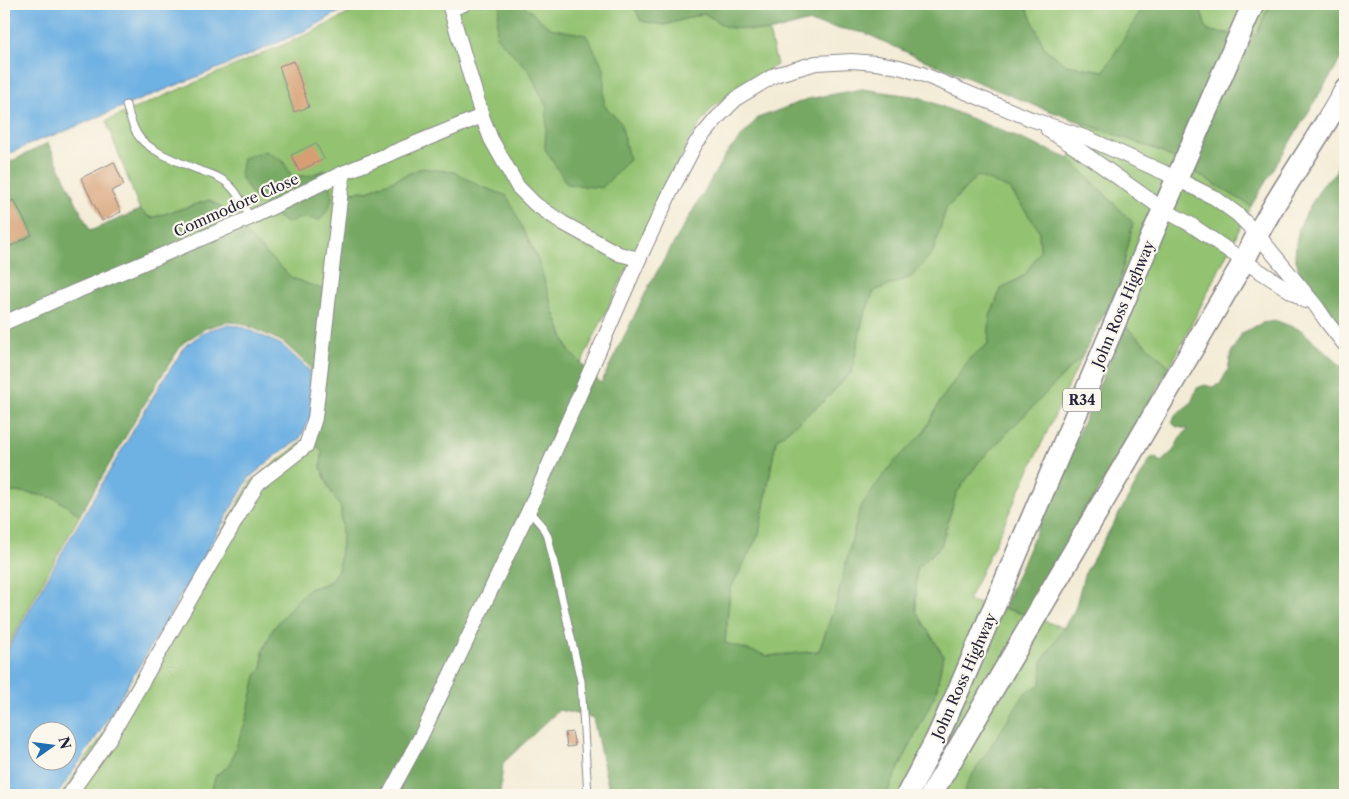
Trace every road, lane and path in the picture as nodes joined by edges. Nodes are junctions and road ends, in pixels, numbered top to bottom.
1 (1253, 4) edge
2 (454, 5) edge
3 (1345, 90) edge
4 (126, 105) dead end
5 (482, 116) junction
6 (1031, 119) junction
7 (343, 174) junction
8 (1176, 180) junction
9 (1164, 210) junction
10 (250, 218) junction
11 (1257, 234) junction
12 (639, 258) junction
13 (1244, 261) junction
14 (1326, 322) junction
15 (4, 323) edge
16 (1345, 345) edge
17 (529, 510) junction
18 (69, 795) edge
19 (389, 795) edge
20 (588, 795) edge
21 (907, 795) edge
22 (931, 795) edge

1 - 8 main road, John Ross Highway / R34
2 - 5 street
3 - 11 main road, John Ross Highway
4 - 10 lane
5 - 7 street, Commodore Close
5 - 12 street
6 - 8 street
6 - 9 street
6 - 12 street
7 - 10 street, Commodore Close
7 - 18 street
8 - 9 main road, John Ross Highway / R34
8 - 11 street
9 - 13 street
9 - 21 main road, John Ross Highway / R34
10 - 15 street, Commodore Close
11 - 13 main road, John Ross Highway
11 - 14 street
12 - 17 street
13 - 14 street
13 - 22 main road, John Ross Highway
14 - 16 street
17 - 19 street
17 - 20 lane

